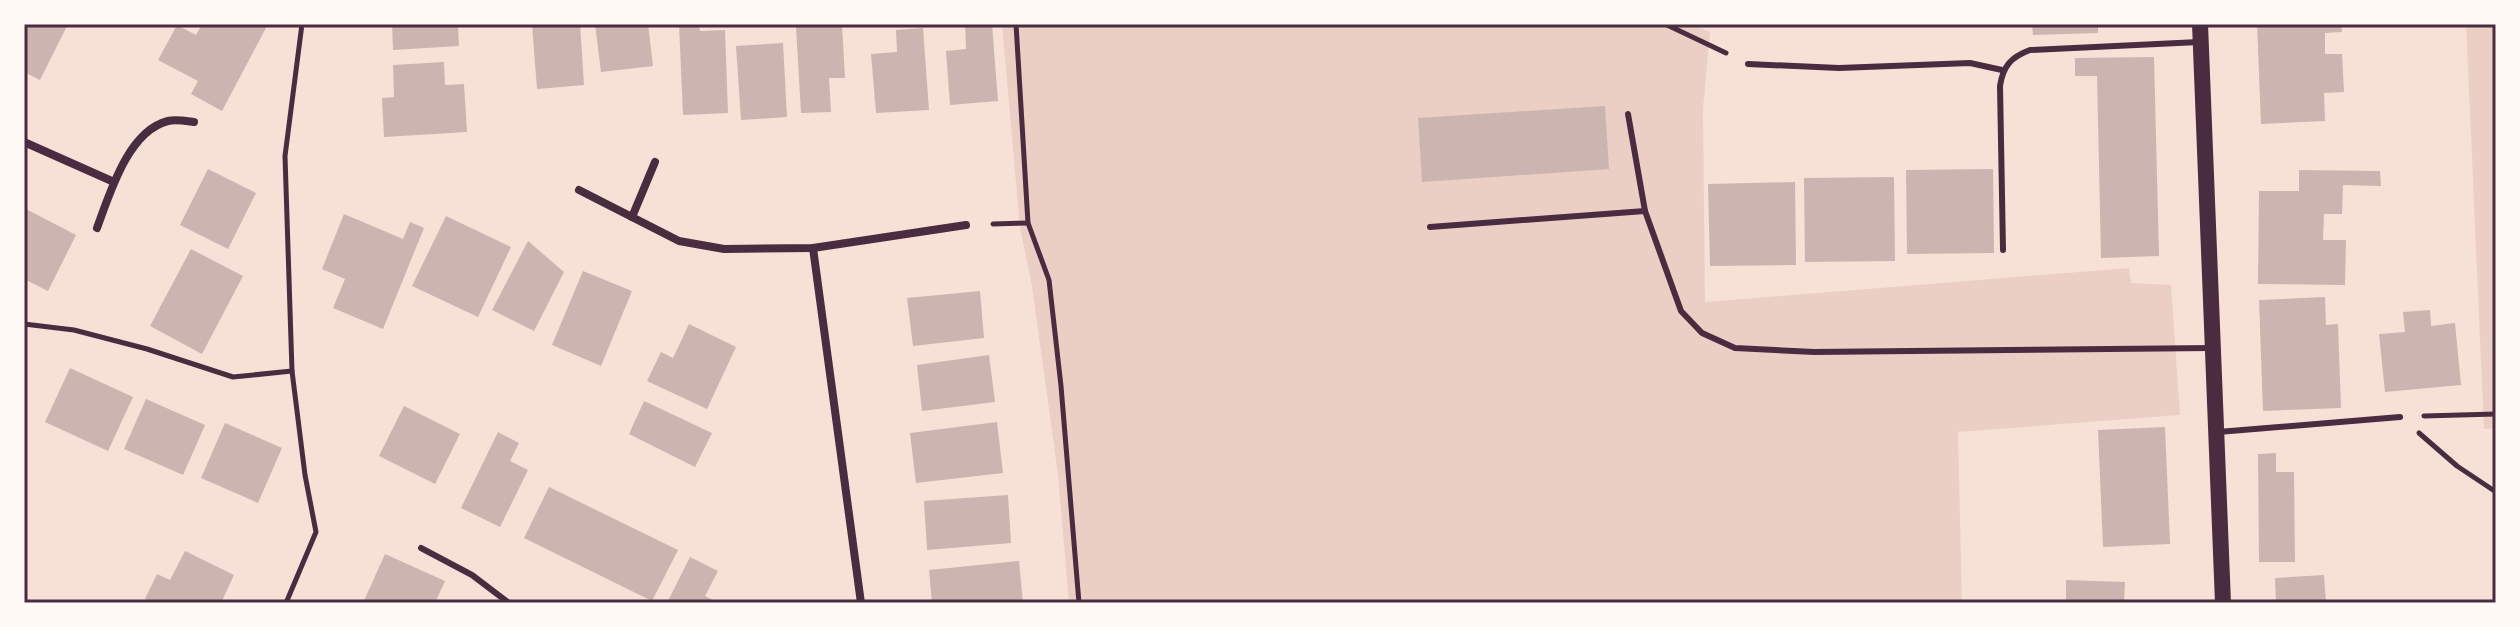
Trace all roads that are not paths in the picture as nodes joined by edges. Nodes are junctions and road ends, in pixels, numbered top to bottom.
1 (2200, 24) edge
2 (2201, 42) junction
3 (1748, 64) road end
4 (2002, 70) junction
5 (1628, 114) dead end
6 (194, 122) dead end
7 (24, 142) edge
8 (655, 162) dead end
9 (114, 182) junction
10 (579, 190) dead end
11 (1645, 211) junction
12 (632, 217) junction
13 (966, 225) dead end
14 (1430, 227) dead end
15 (97, 228) dead end
16 (813, 248) junction
17 (2003, 250) dead end
18 (2212, 348) junction
19 (2400, 417) road end
20 (2218, 432) junction
21 (421, 548) dead end
22 (509, 603) edge
23 (861, 603) edge
24 (2223, 603) edge

1 - 2 main road
2 - 4 lane
2 - 18 main road
3 - 4 lane
4 - 17 lane
5 - 11 lane
6 - 9 street
7 - 9 street
8 - 12 street
9 - 15 street
10 - 12 street
11 - 14 lane
11 - 18 lane
12 - 16 street
13 - 16 street
16 - 23 street
18 - 20 main road
19 - 20 lane
20 - 24 main road
21 - 22 lane

